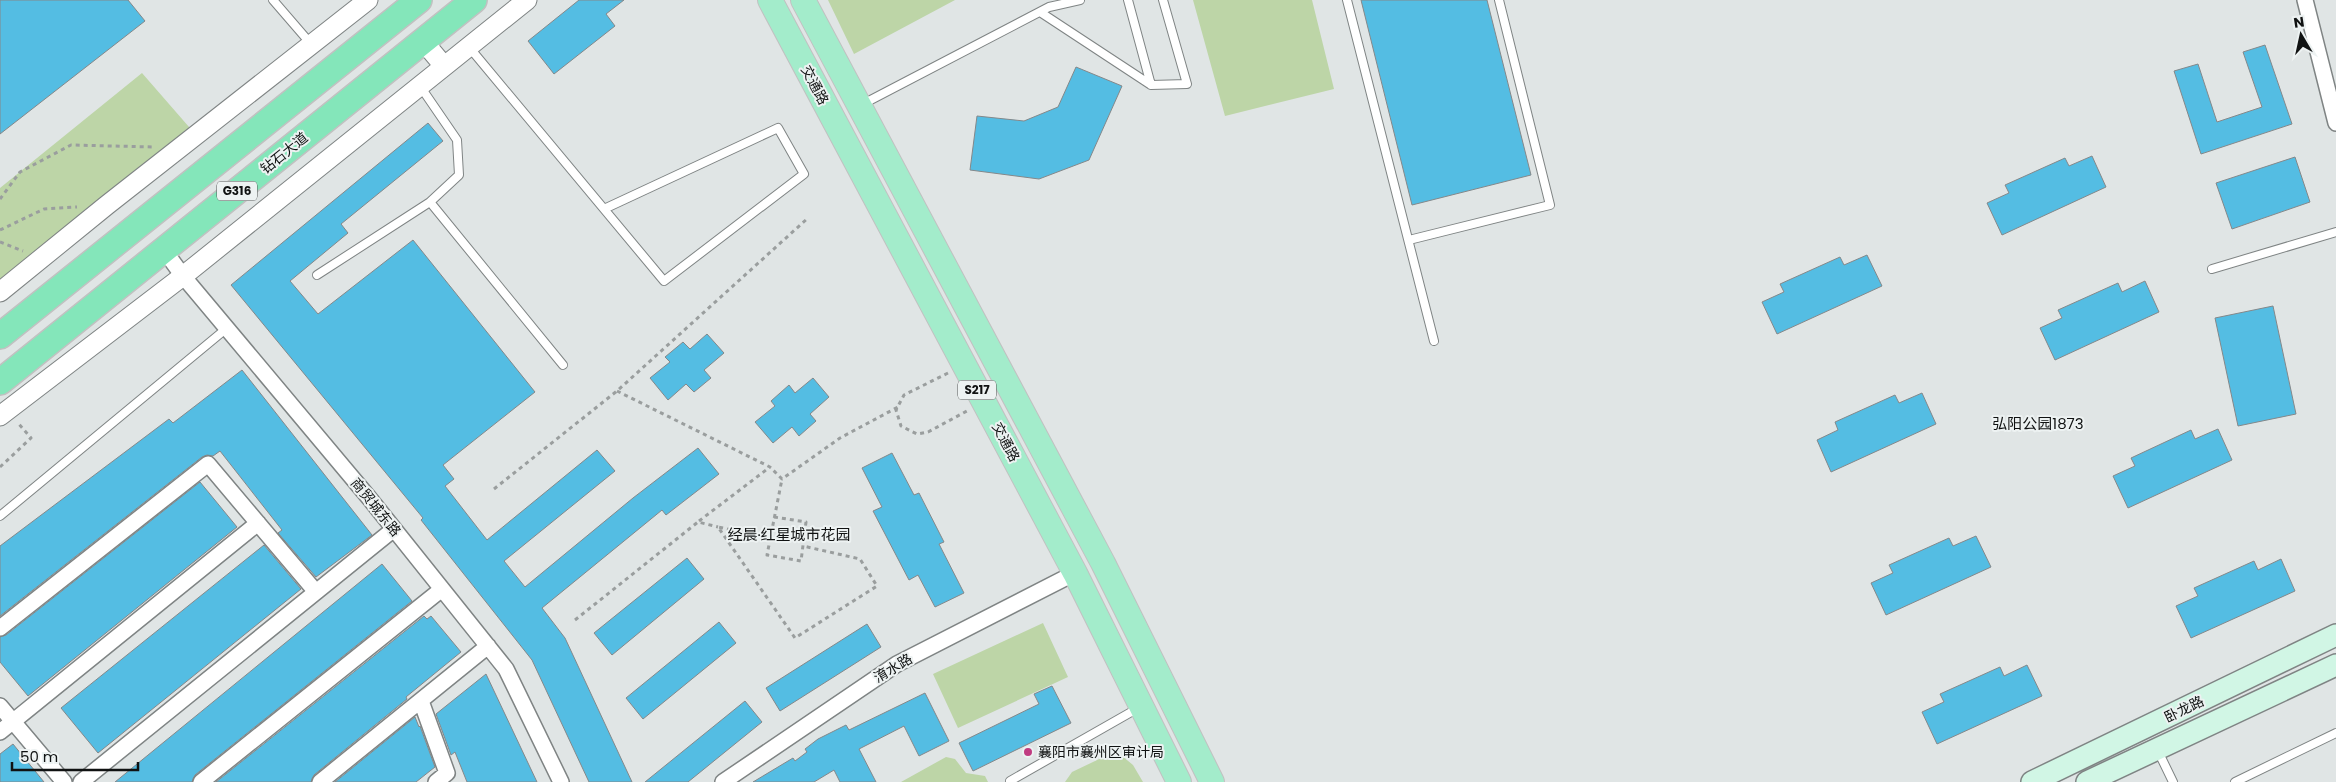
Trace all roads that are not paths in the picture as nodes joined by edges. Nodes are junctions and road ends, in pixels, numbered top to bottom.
1 (273, 0) edge
2 (368, 0) edge
3 (419, 0) edge
4 (474, 0) edge
5 (527, 0) edge
6 (770, 0) edge
7 (803, 0) edge
8 (1080, 0) edge
9 (1128, 0) edge
10 (1163, 0) edge
11 (1347, 0) edge
12 (1499, 0) edge
13 (2305, 0) edge
14 (1040, 12) junction
15 (423, 41) junction
16 (312, 45) junction
17 (469, 47) junction
18 (444, 66) junction
19 (330, 71) junction
20 (1151, 85) junction
21 (420, 86) junction
22 (859, 106) junction
23 (2336, 123) edge
24 (430, 202) junction
25 (604, 209) junction
26 (2336, 232) edge
27 (1409, 240) junction
28 (164, 250) junction
29 (2212, 269) dead end
30 (317, 275) dead end
31 (183, 276) junction
32 (0, 292) edge
33 (227, 328) junction
34 (0, 336) edge
35 (1434, 341) dead end
36 (563, 366) dead end
37 (0, 382) edge
38 (0, 416) edge
39 (0, 516) edge
40 (258, 523) junction
41 (394, 529) junction
42 (1075, 572) junction
43 (442, 589) junction
44 (316, 592) junction
45 (0, 628) edge
46 (2336, 635) edge
47 (488, 646) junction
48 (2336, 665) edge
49 (421, 701) junction
50 (0, 706) edge
51 (1141, 706) junction
52 (13, 721) junction
53 (0, 732) edge
54 (2336, 733) edge
55 (2157, 749) junction
56 (445, 779) edge
57 (1010, 781) edge
58 (64, 782) edge
59 (81, 782) edge
60 (201, 782) edge
61 (320, 782) edge
62 (561, 782) edge
63 (723, 782) edge
64 (1179, 782) edge
65 (1212, 782) edge
66 (2032, 782) edge
67 (2087, 782) edge
68 (2174, 782) edge
69 (2235, 782) edge

1 - 16 lane
2 - 16 street
3 - 19 highway, G316
4 - 15 highway, 钻石大道 / G316
5 - 17 street
6 - 42 main road, 交通路 / S217
7 - 22 main road, 交通路 / S217
8 - 14 lane
9 - 20 lane
10 - 20 lane
11 - 27 lane
12 - 27 lane
13 - 23 street
14 - 20 lane
14 - 22 lane
15 - 18 street
15 - 28 highway, 钻石大道 / G316
16 - 19 street
16 - 32 street
17 - 18 street
17 - 25 lane
18 - 21 street
19 - 34 highway, G316
21 - 24 lane
21 - 31 street
22 - 65 main road, 交通路 / S217
24 - 30 lane
24 - 36 lane
25 - 25 lane
26 - 29 lane
27 - 35 lane
28 - 31 street, 商贸城东路
28 - 37 highway, 钻石大道 / G316
31 - 33 street, 商贸城东路
31 - 38 street
33 - 39 lane
33 - 41 street, 商贸城东路
40 - 44 street
40 - 45 street
40 - 52 street
41 - 43 street, 商贸城东路
41 - 44 street
42 - 51 main road, 交通路 / S217
42 - 63 street, 淯水路
43 - 47 street, 商贸城东路
43 - 60 street
44 - 59 street
46 - 66 main road, 卧龙路
47 - 49 street
47 - 62 street, 商贸城东路
48 - 55 main road, 卧龙路
49 - 56 street
49 - 61 street
50 - 52 street
51 - 57 lane
51 - 64 main road, 交通路 / S217
52 - 53 street
52 - 58 street
54 - 69 lane
55 - 67 main road, 卧龙路
55 - 68 lane

